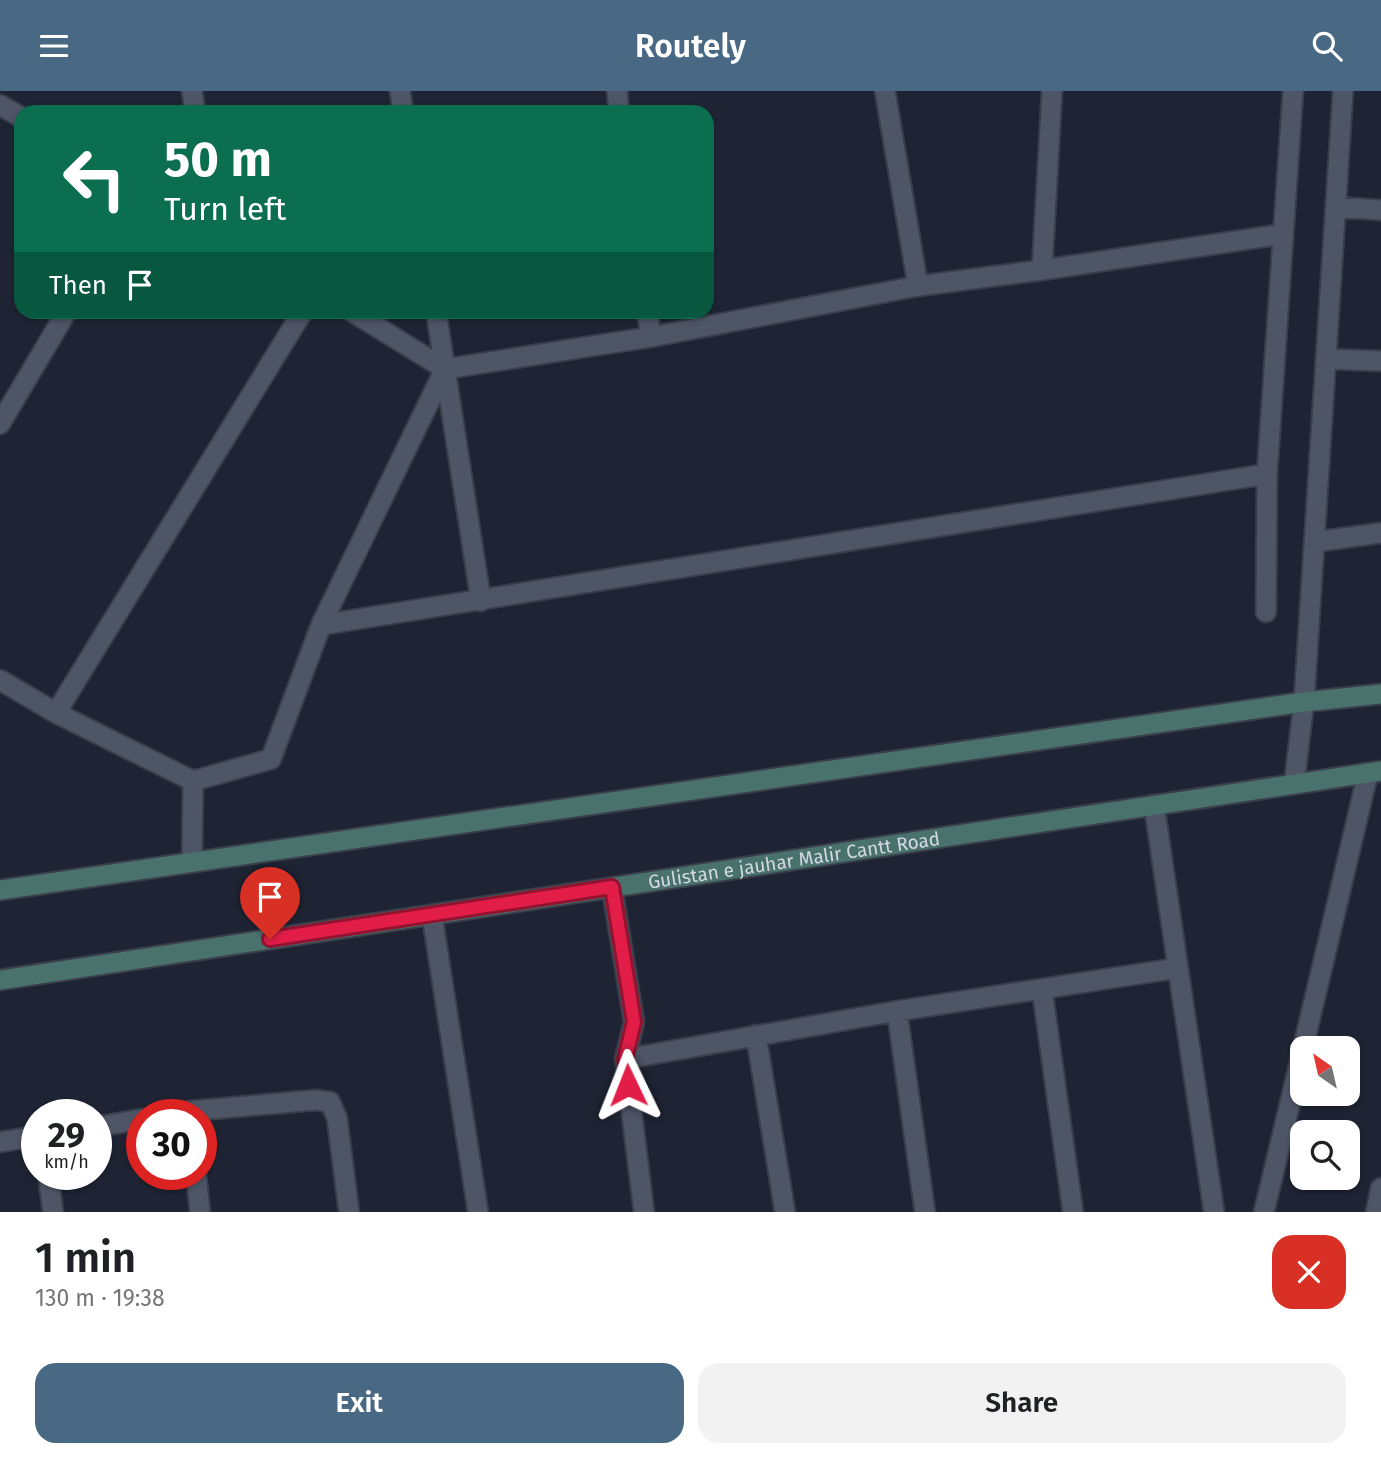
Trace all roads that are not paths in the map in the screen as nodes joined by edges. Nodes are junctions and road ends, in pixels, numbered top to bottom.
1 (885, 91) edge
2 (1052, 91) edge
3 (1293, 91) edge
4 (1343, 91) edge
5 (1336, 207) junction
6 (1381, 210) edge
7 (1283, 234) junction
8 (1042, 270) junction
9 (918, 286) junction
10 (62, 319) edge
11 (298, 319) edge
12 (364, 319) edge
13 (437, 319) edge
14 (648, 319) edge
15 (651, 337) junction
16 (1326, 359) junction
17 (1381, 361) edge
18 (446, 369) junction
19 (0, 424) edge
20 (1267, 474) junction
21 (1381, 533) edge
22 (1314, 542) junction
23 (481, 601) junction
24 (1266, 612) dead end
25 (321, 625) junction
26 (0, 680) edge
27 (1381, 694) edge
28 (1304, 702) junction
29 (56, 713) junction
30 (1375, 772) edge
31 (193, 781) junction
32 (1294, 784) junction
33 (1154, 805) junction
34 (192, 862) junction
35 (612, 887) junction
36 (0, 890) edge
37 (432, 915) junction
38 (1178, 968) junction
39 (0, 980) edge
40 (1042, 989) junction
41 (897, 1011) junction
42 (756, 1035) junction
43 (1307, 1036) edge
44 (625, 1059) junction
45 (1290, 1105) edge
46 (217, 1110) edge
47 (21, 1139) edge
48 (0, 1142) edge
49 (1381, 1188) edge
50 (50, 1190) edge
51 (198, 1190) edge
52 (53, 1212) edge
53 (200, 1212) edge
54 (349, 1212) edge
55 (478, 1212) edge
56 (643, 1212) edge
57 (785, 1212) edge
58 (925, 1212) edge
59 (1073, 1212) edge
60 (1214, 1212) edge
61 (1264, 1212) edge
62 (1376, 1212) edge

1 - 9 street
2 - 8 street
3 - 7 street
4 - 5 street
5 - 6 street
5 - 16 street
7 - 8 street
7 - 20 street
8 - 9 street
9 - 15 street
10 - 19 street
11 - 29 street
12 - 18 street
13 - 18 street
14 - 15 street
15 - 18 street
16 - 17 street
16 - 22 street
18 - 23 street
18 - 25 street
20 - 23 street
20 - 24 street
21 - 22 street
22 - 28 street
23 - 25 street
25 - 31 street
26 - 29 street
27 - 28 main road
28 - 32 street
28 - 34 main road
29 - 31 street
30 - 32 main road, Gulistan e jauhar Malir Cantt Road
30 - 43 street
31 - 34 street
32 - 33 main road, Gulistan e jauhar Malir Cantt Road
33 - 35 main road, Gulistan e jauhar Malir Cantt Road
33 - 38 street
34 - 36 main road
35 - 37 main road, Gulistan e jauhar Malir Cantt Road
35 - 44 street
37 - 39 main road, Gulistan e jauhar Malir Cantt Road
37 - 55 street
38 - 40 street
38 - 60 street
40 - 41 street
40 - 59 street
41 - 42 street
41 - 58 street
42 - 44 street
42 - 57 street
44 - 56 street
45 - 61 street
46 - 54 street
47 - 48 street
49 - 62 street
50 - 52 street
51 - 53 street

